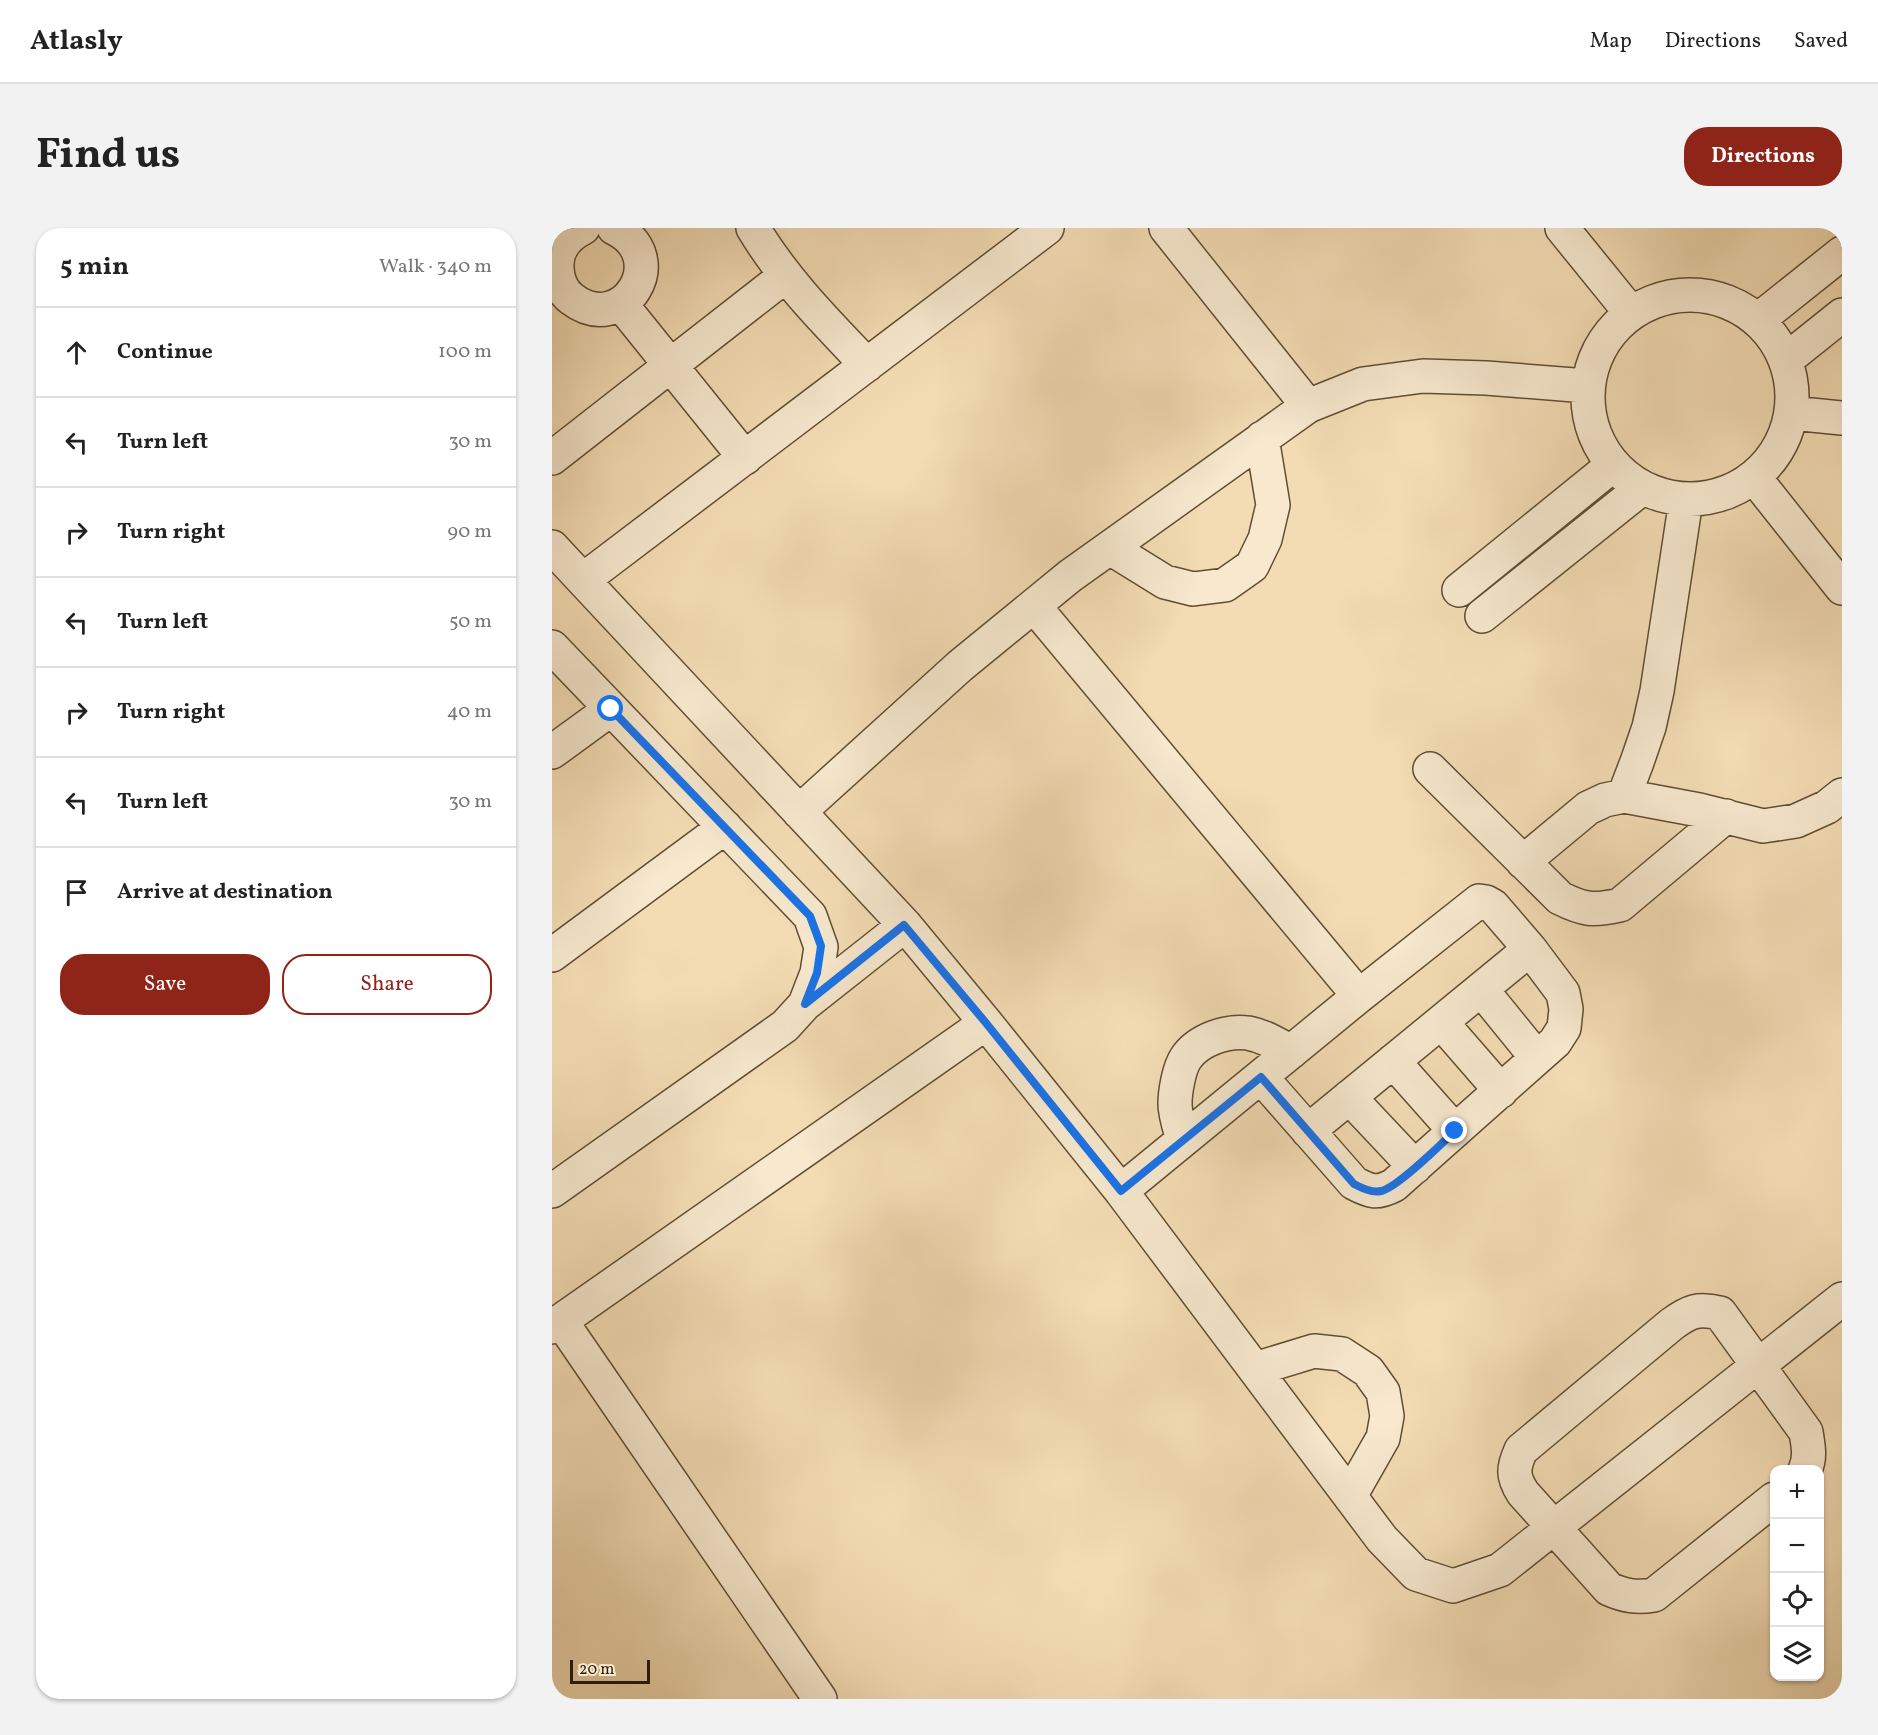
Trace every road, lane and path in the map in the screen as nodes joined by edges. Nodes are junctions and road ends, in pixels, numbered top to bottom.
1 (753, 228) edge
2 (1047, 228) edge
3 (1166, 228) edge
4 (1562, 228) edge
5 (575, 230) edge
6 (632, 233) edge
7 (1842, 253) edge
8 (785, 276) junction
9 (557, 291) edge
10 (621, 304) junction
11 (1630, 313) junction
12 (1842, 315) edge
13 (1758, 320) junction
14 (1786, 360) junction
15 (867, 365) junction
16 (670, 366) junction
17 (1587, 386) junction
18 (1308, 406) junction
19 (1792, 413) junction
20 (1842, 418) edge
21 (1262, 438) junction
22 (552, 458) edge
23 (745, 458) junction
24 (1613, 465) junction
25 (1754, 477) junction
26 (1642, 488) junction
27 (1686, 500) junction
28 (552, 547) edge
29 (1110, 548) junction
30 (583, 580) junction
31 (1842, 588) edge
32 (1459, 590) dead end
33 (1034, 606) junction
34 (1482, 616) dead end
35 (552, 647) edge
36 (611, 709) junction
37 (552, 752) edge
38 (1430, 769) dead end
39 (1842, 795) edge
40 (1624, 796) junction
41 (800, 812) junction
42 (1726, 816) junction
43 (725, 827) junction
44 (1523, 862) junction
45 (904, 925) junction
46 (1530, 949) junction
47 (552, 955) edge
48 (1481, 989) junction
49 (1359, 996) junction
50 (805, 1004) junction
51 (1441, 1022) junction
52 (986, 1023) junction
53 (1291, 1052) junction
54 (1537, 1058) junction
55 (1393, 1061) junction
56 (1261, 1077) junction
57 (1501, 1091) junction
58 (1349, 1097) junction
59 (1308, 1131) junction
60 (1455, 1131) junction
61 (1183, 1140) junction
62 (1414, 1167) junction
63 (552, 1191) edge
64 (1121, 1191) junction
65 (1842, 1299) edge
66 (557, 1324) edge
67 (1758, 1366) junction
68 (1255, 1369) junction
69 (1807, 1465) edge
70 (1350, 1496) junction
71 (1770, 1502) edge
72 (1554, 1527) junction
73 (820, 1699) edge

1 - 8 lane
2 - 15 lane
3 - 18 lane
4 - 11 lane
5 - 9 lane
6 - 10 lane
7 - 13 lane
8 - 15 lane
8 - 16 lane
9 - 10 lane
10 - 16 lane
11 - 13 lane
11 - 17 lane
12 - 14 lane
13 - 14 lane
14 - 19 lane
15 - 23 lane
16 - 22 lane
16 - 23 lane
17 - 18 lane
17 - 24 lane
18 - 21 lane
19 - 20 lane
19 - 25 lane
21 - 29 lane
21 - 29 lane
23 - 30 lane
24 - 26 lane
24 - 32 lane
25 - 27 lane
25 - 31 lane
26 - 27 lane
26 - 34 lane
27 - 40 lane
28 - 30 lane
29 - 33 lane
30 - 41 lane
33 - 41 lane
33 - 49 lane
35 - 36 lane
36 - 37 lane
36 - 43 lane
38 - 44 lane
39 - 42 lane
40 - 42 lane
40 - 44 lane
41 - 45 lane
42 - 44 lane
43 - 47 lane
43 - 50 lane
45 - 50 lane
45 - 52 lane
46 - 48 lane
46 - 49 lane
46 - 54 lane
48 - 51 lane
48 - 54 lane
49 - 53 lane
50 - 63 lane
51 - 55 lane
51 - 57 lane
52 - 64 lane
52 - 66 lane
53 - 56 lane
53 - 61 lane
54 - 57 lane
55 - 58 lane
55 - 60 lane
56 - 59 lane
56 - 61 lane
57 - 60 lane
58 - 59 lane
58 - 62 lane
59 - 62 lane
60 - 62 lane
61 - 64 lane
64 - 68 lane
65 - 67 lane
66 - 73 lane
67 - 69 lane
67 - 72 lane
67 - 72 lane
68 - 70 lane
68 - 70 lane
70 - 72 lane
71 - 72 lane

